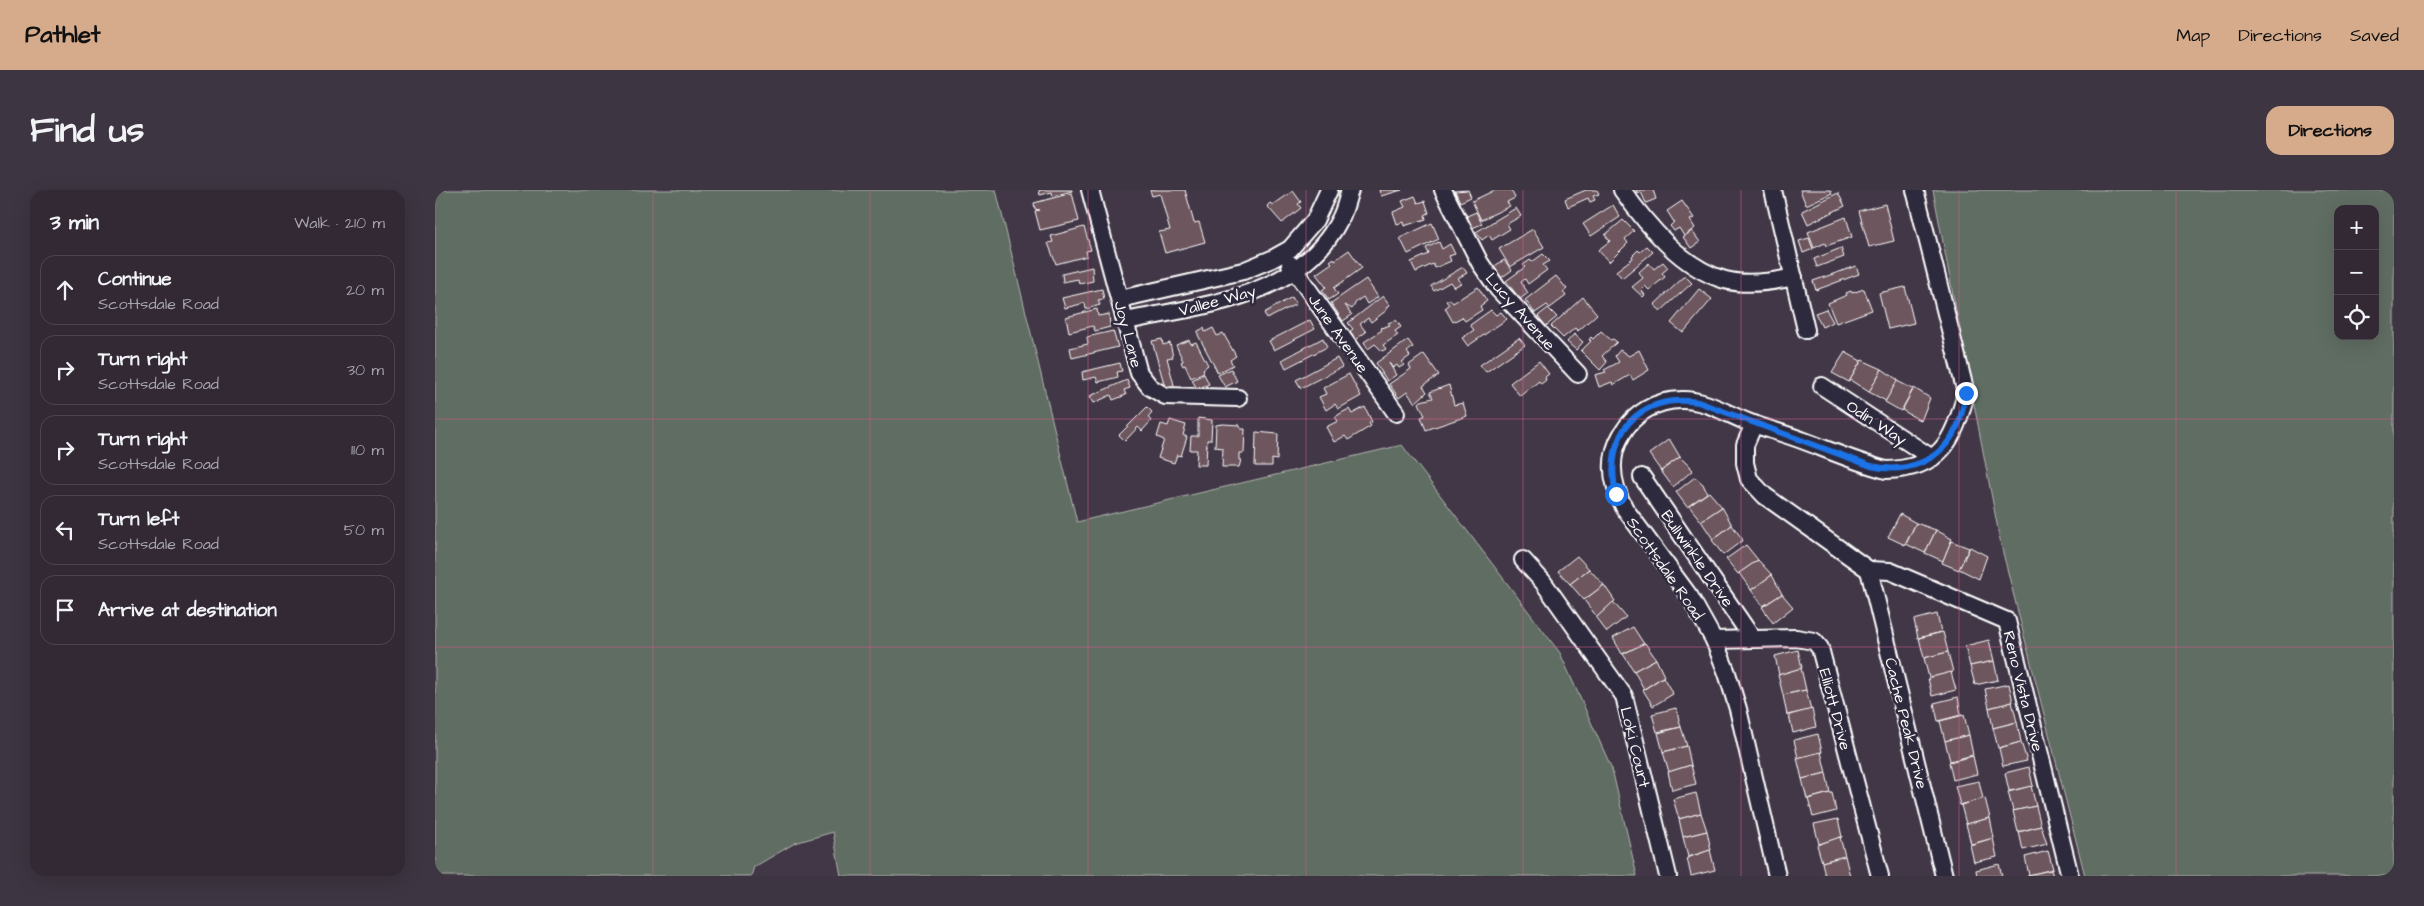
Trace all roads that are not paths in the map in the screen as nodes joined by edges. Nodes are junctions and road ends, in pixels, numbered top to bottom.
1 (1091, 190) edge
2 (1329, 190) edge
3 (1351, 190) edge
4 (1443, 190) edge
5 (1622, 190) edge
6 (1773, 190) edge
7 (1915, 190) edge
8 (1282, 253) junction
9 (1295, 272) junction
10 (1793, 277) junction
11 (1120, 299) junction
12 (1126, 321) junction
13 (1806, 330) dead end
14 (1578, 374) dead end
15 (1822, 386) dead end
16 (1238, 398) dead end
17 (1396, 413) dead end
18 (1754, 424) junction
19 (1932, 458) junction
20 (1642, 477) dead end
21 (1523, 560) dead end
22 (1869, 570) junction
23 (1753, 639) junction
24 (1714, 640) junction
25 (1668, 876) edge
26 (1777, 876) edge
27 (1880, 876) edge
28 (1944, 876) edge
29 (2070, 876) edge

1 - 11 street, Joy Lane
2 - 8 street, Vallee Way
3 - 9 street, Vallee Way
4 - 14 street, Lucy Avenue
5 - 10 street
6 - 10 street
7 - 19 street, Scottsdale Road
8 - 9 street, June Avenue
8 - 11 street, Vallee Way
9 - 12 street, Vallee Way
9 - 17 street, June Avenue
10 - 13 street
11 - 12 street, Joy Lane
12 - 16 street, Joy Lane
15 - 19 street, Odin Way
18 - 19 street, Scottsdale Road
18 - 22 street
18 - 24 street, Scottsdale Road
20 - 23 street, Bullwinkle Drive
21 - 25 street, Loki Court
22 - 28 street, Cache Peak Drive
22 - 29 street, Reno Vista Drive
23 - 24 street, Elliott Drive
23 - 27 street, Elliott Drive
24 - 26 street, Scottsdale Road

